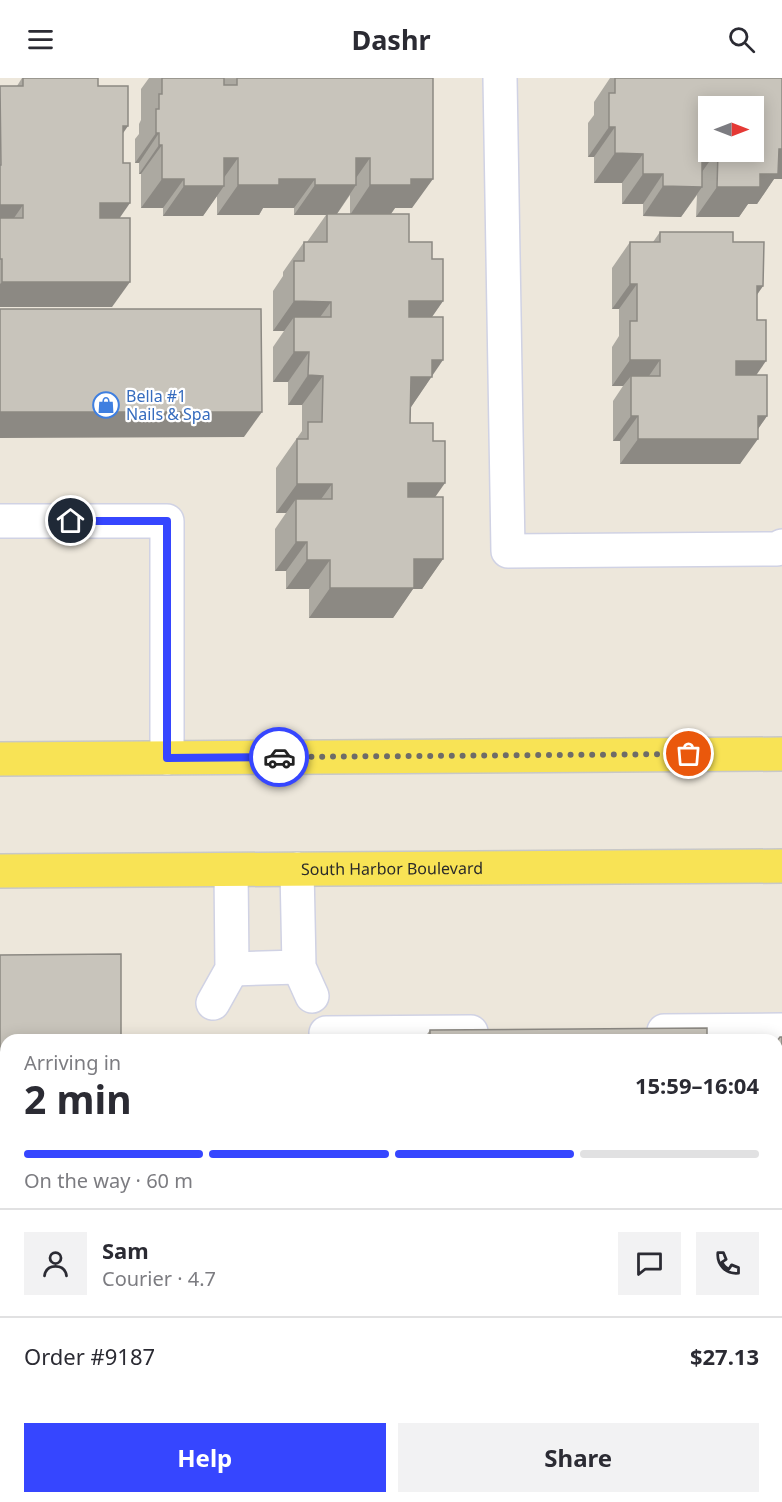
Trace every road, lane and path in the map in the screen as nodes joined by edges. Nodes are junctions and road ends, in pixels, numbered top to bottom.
1 (500, 78) edge
2 (0, 521) edge
3 (780, 550) edge
4 (782, 754) edge
5 (167, 758) junction
6 (0, 759) edge
7 (782, 866) edge
8 (297, 869) junction
9 (231, 870) junction
10 (0, 871) edge
11 (299, 967) junction
12 (232, 969) junction
13 (312, 996) dead end
14 (213, 1003) dead end
15 (782, 1030) edge
16 (630, 1031) edge
17 (501, 1032) edge
18 (326, 1034) dead end

1 - 3 street
2 - 5 street
4 - 5 main road
5 - 6 main road
7 - 8 main road, South Harbor Boulevard
8 - 9 main road, South Harbor Boulevard
8 - 11 street
9 - 10 main road, South Harbor Boulevard
9 - 12 street
11 - 12 street
11 - 13 street
12 - 14 street
15 - 16 street
17 - 18 street

